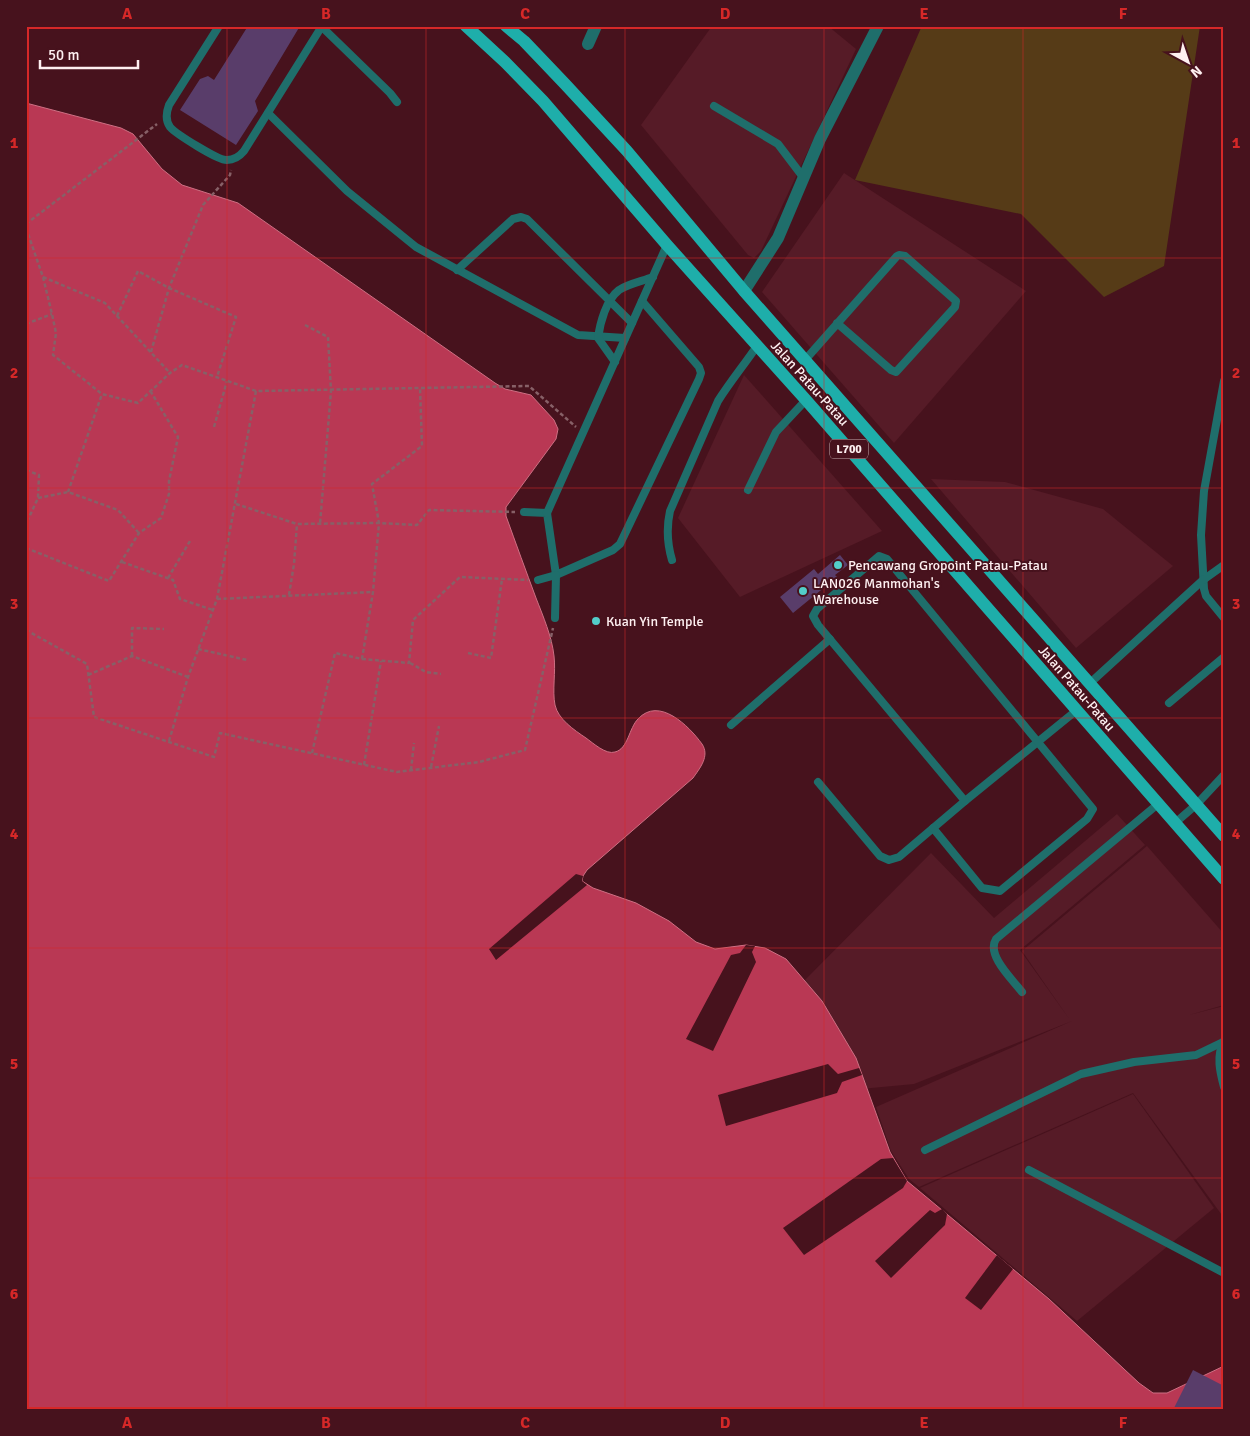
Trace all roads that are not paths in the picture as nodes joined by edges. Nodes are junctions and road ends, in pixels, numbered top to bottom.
1 (219, 26) edge
2 (466, 26) edge
3 (506, 26) edge
4 (596, 26) edge
5 (878, 26) edge
6 (322, 27) edge
7 (588, 44) dead end
8 (397, 102) dead end
9 (714, 106) dead end
10 (268, 113) junction
11 (803, 177) junction
12 (667, 245) junction
13 (457, 270) junction
14 (653, 277) junction
15 (744, 291) junction
16 (642, 300) junction
17 (610, 301) junction
18 (632, 324) junction
19 (837, 324) junction
20 (598, 338) junction
21 (625, 338) junction
22 (757, 346) junction
23 (805, 360) junction
24 (615, 362) junction
25 (1224, 381) edge
26 (806, 400) junction
27 (748, 490) dead end
28 (524, 512) road end
29 (547, 513) junction
30 (672, 560) dead end
31 (1224, 565) edge
32 (556, 575) junction
33 (538, 580) road end
34 (1203, 580) junction
35 (555, 618) road end
36 (1224, 618) edge
37 (830, 640) junction
38 (1224, 657) edge
39 (1089, 684) junction
40 (1169, 703) dead end
41 (1077, 710) junction
42 (731, 725) dead end
43 (1038, 742) junction
44 (1224, 775) edge
45 (818, 782) dead end
46 (965, 800) junction
47 (1158, 804) junction
48 (1196, 804) junction
49 (1175, 823) junction
50 (933, 828) junction
51 (1224, 836) edge
52 (1224, 879) edge
53 (1022, 992) dead end
54 (1223, 1042) edge
55 (1224, 1087) edge
56 (925, 1150) dead end
57 (1029, 1170) dead end
58 (1224, 1273) edge

1 - 10 lane
2 - 12 main road, Jalan Patau-Patau / L700
3 - 15 main road, Jalan Patau-Patau / L700
4 - 7 street
5 - 11 street
6 - 8 lane
6 - 10 lane
9 - 11 lane
10 - 13 lane
11 - 15 street
12 - 14 lane
12 - 22 main road, Jalan Patau-Patau / L700
13 - 17 lane
13 - 20 lane
14 - 16 lane
14 - 17 lane
15 - 23 main road, Jalan Patau-Patau / L700
16 - 18 lane
16 - 32 lane
17 - 18 lane
17 - 20 lane
18 - 21 lane
19 - 19 lane
19 - 23 lane
20 - 21 lane
20 - 24 lane
21 - 24 lane
22 - 26 main road, Jalan Patau-Patau / L700
22 - 30 lane
23 - 39 main road, Jalan Patau-Patau / L700
24 - 29 lane
25 - 34 lane
26 - 27 lane
26 - 41 main road, Jalan Patau-Patau / L700
28 - 29 lane
29 - 32 lane
31 - 34 lane
32 - 33 lane
32 - 35 lane
34 - 36 lane
34 - 39 lane
37 - 42 lane
37 - 43 lane
37 - 46 lane
38 - 40 lane
39 - 48 main road, Jalan Patau-Patau / L700
41 - 43 lane
41 - 47 main road, Jalan Patau-Patau / L700
43 - 46 lane
43 - 50 lane
44 - 48 lane
45 - 50 lane
46 - 50 lane
47 - 49 main road, Jalan Patau-Patau / L700
47 - 53 lane
48 - 49 lane
48 - 51 main road, Jalan Patau-Patau / L700
49 - 52 main road, Jalan Patau-Patau / L700
54 - 55 lane
54 - 56 lane
57 - 58 lane

